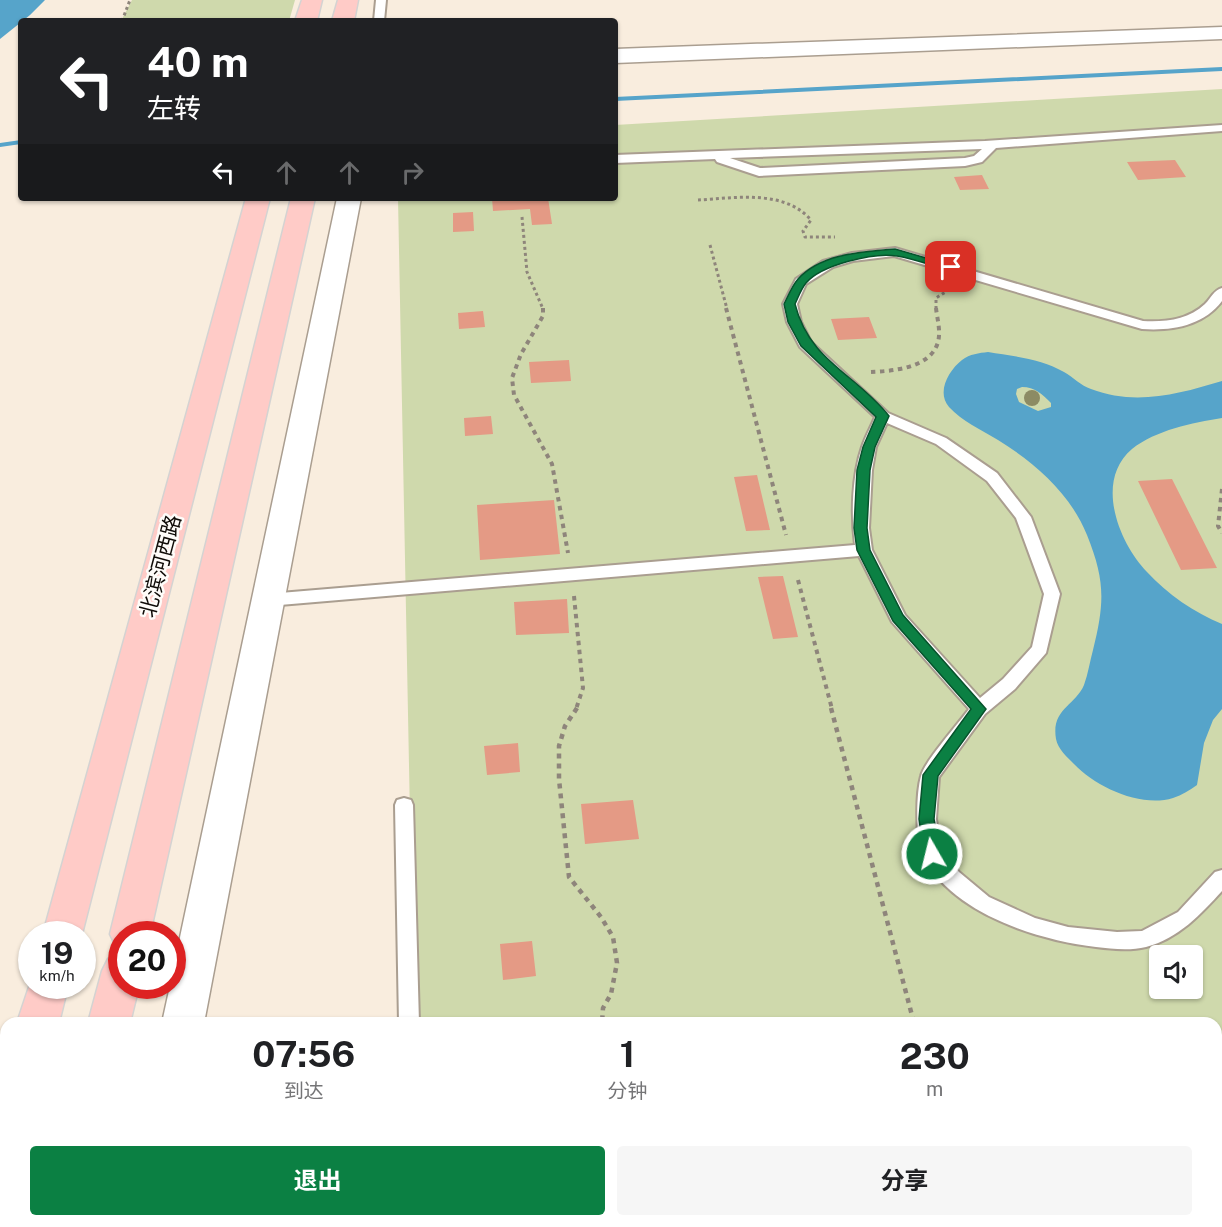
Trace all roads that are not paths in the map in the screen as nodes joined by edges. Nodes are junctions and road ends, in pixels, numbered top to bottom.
1 (312, 0) edge
2 (348, 0) edge
3 (381, 0) edge
4 (307, 18) edge
5 (344, 18) edge
6 (379, 18) edge
7 (1222, 33) edge
8 (618, 56) edge
9 (1222, 128) edge
10 (993, 144) junction
11 (709, 155) junction
12 (618, 159) edge
13 (257, 201) edge
14 (302, 201) edge
15 (348, 201) edge
16 (1222, 292) edge
17 (883, 416) junction
18 (864, 550) junction
19 (268, 600) junction
20 (979, 709) junction
21 (405, 805) dead end
22 (1222, 878) edge
23 (65, 921) edge
24 (133, 921) edge
25 (44, 999) edge
26 (115, 999) edge
27 (40, 1017) edge
28 (110, 1017) edge
29 (184, 1017) edge
30 (409, 1017) edge

1 - 4 main road
2 - 5 main road
3 - 6 lane
7 - 8 street
9 - 10 lane
10 - 11 lane
10 - 11 lane
11 - 12 lane
13 - 23 main road, 北滨河西路
14 - 24 main road
15 - 19 street
16 - 17 lane
17 - 18 lane
17 - 20 lane
18 - 19 lane
18 - 20 lane
19 - 29 street
20 - 22 lane
21 - 30 lane
25 - 27 main road
26 - 28 main road

